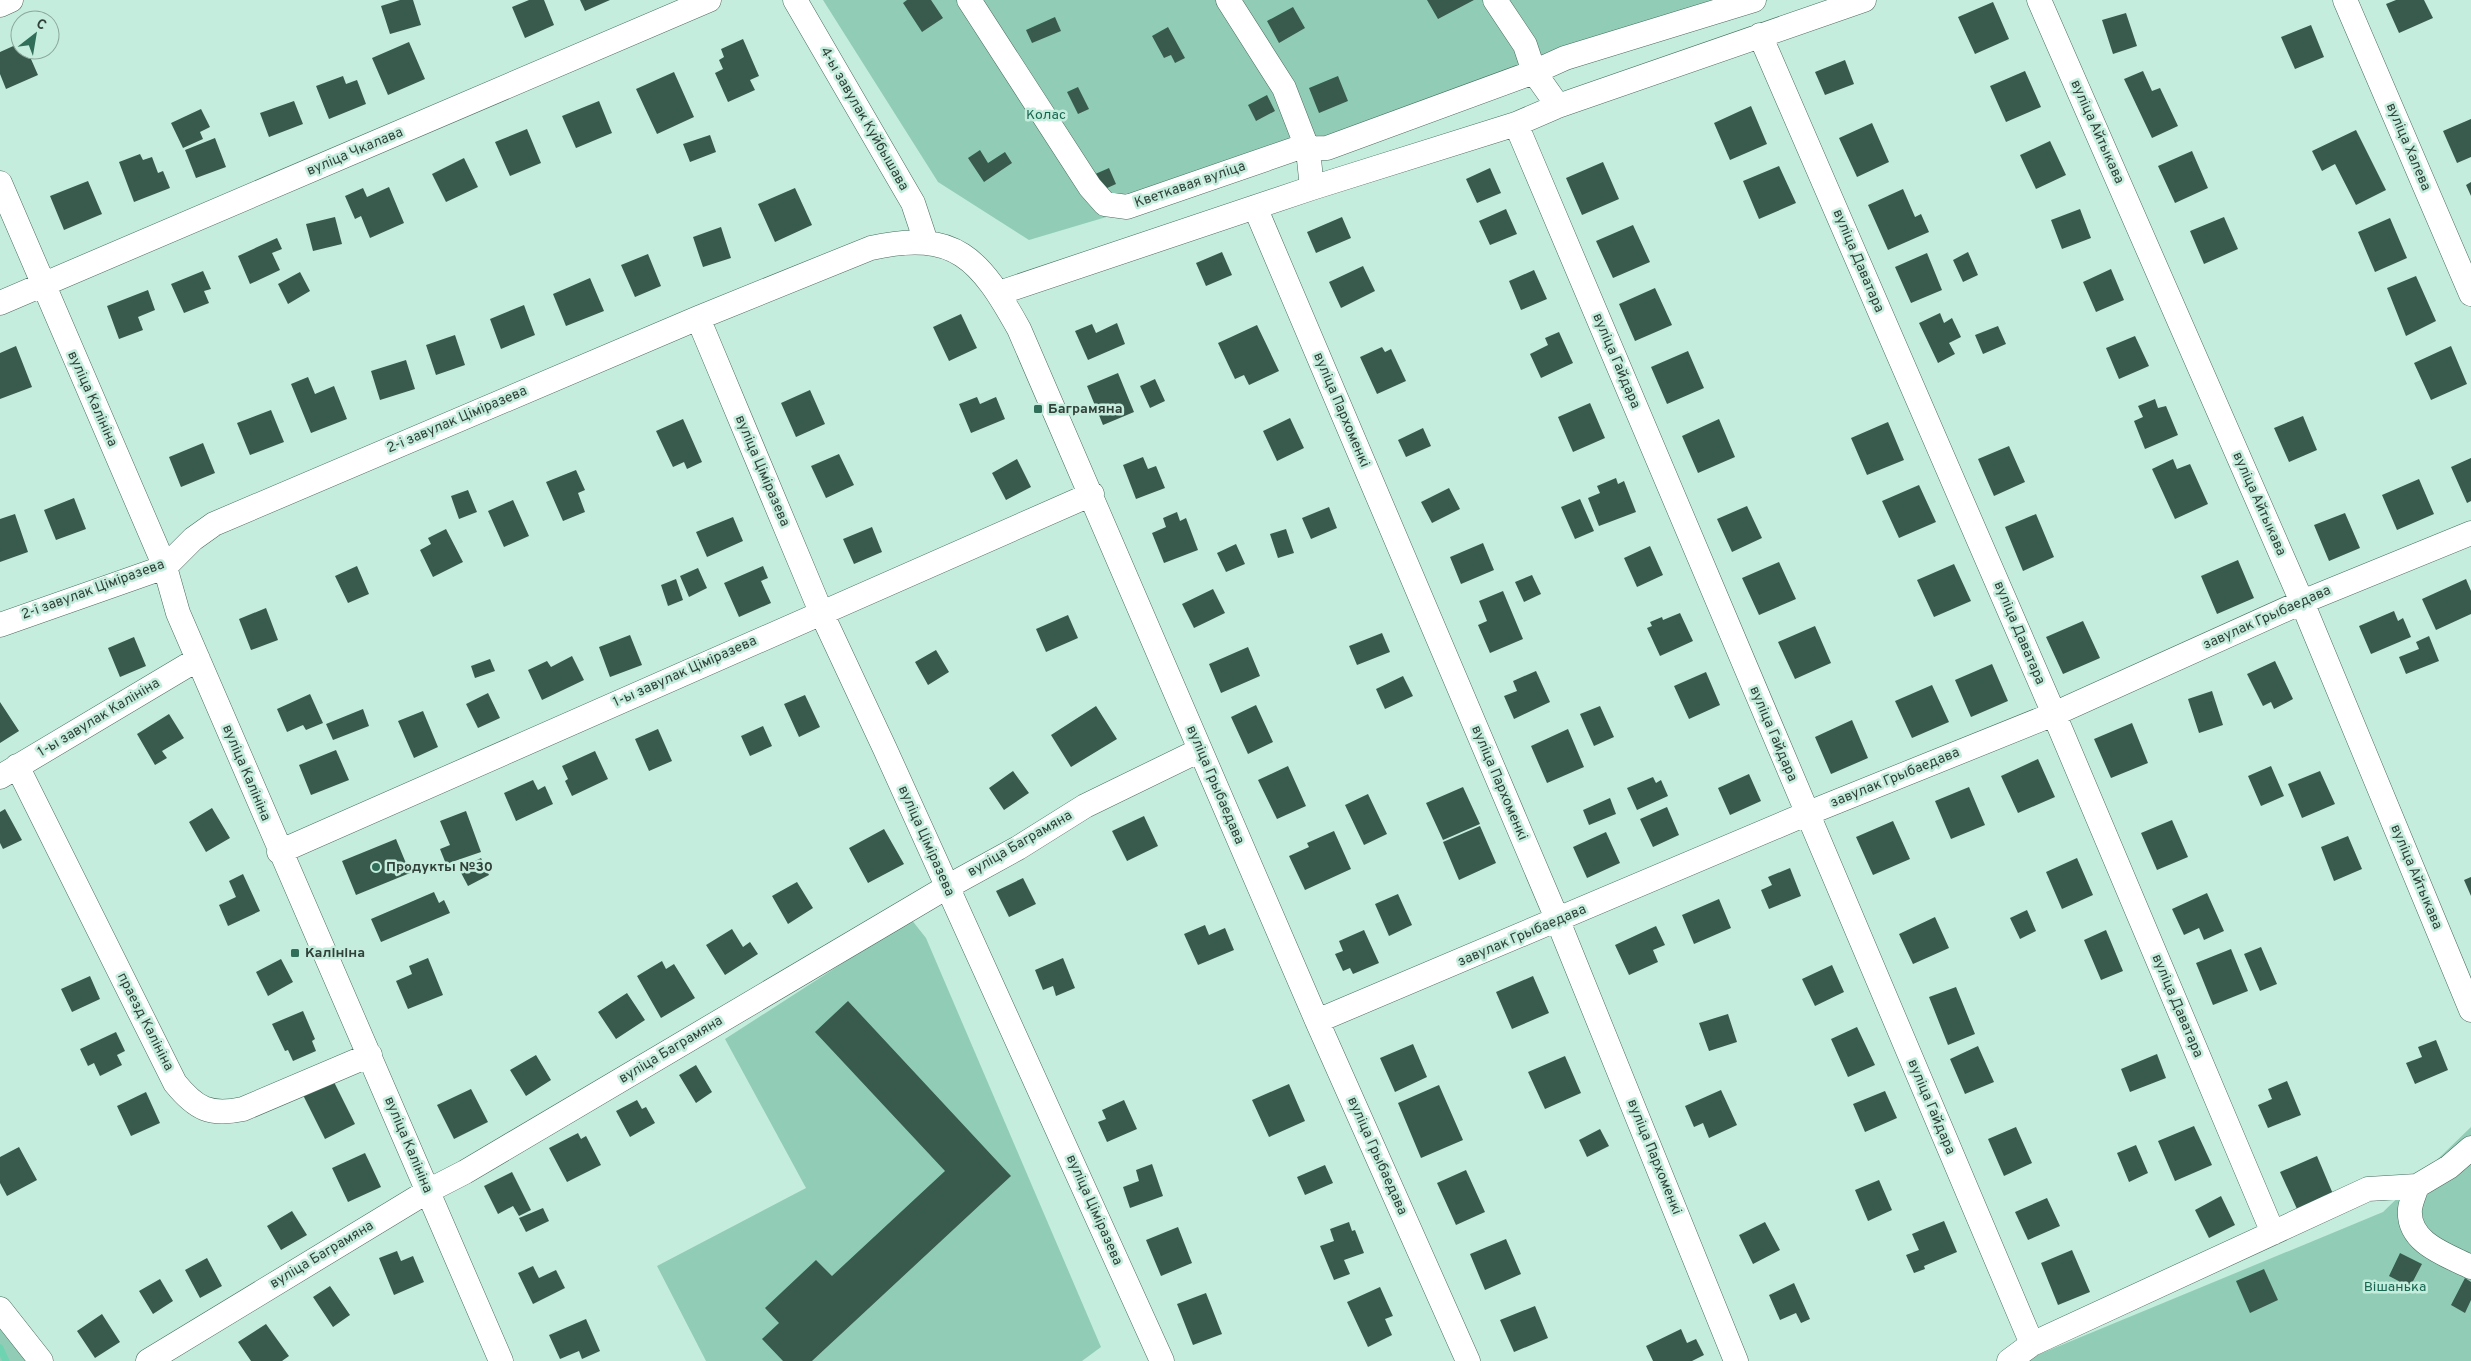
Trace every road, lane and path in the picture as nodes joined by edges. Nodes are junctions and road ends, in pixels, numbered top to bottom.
1 (11, 0) edge
2 (709, 0) edge
3 (795, 0) edge
4 (969, 0) edge
5 (1228, 0) edge
6 (1495, 0) edge
7 (1754, 0) edge
8 (1864, 0) edge
9 (2039, 0) edge
10 (2345, 0) edge
11 (0, 5) edge
12 (1760, 35) junction
13 (1534, 72) junction
14 (1558, 106) junction
15 (1516, 124) junction
16 (1308, 150) junction
17 (0, 183) edge
18 (1312, 188) junction
19 (1255, 207) junction
20 (926, 242) junction
21 (43, 286) junction
22 (999, 294) junction
23 (2471, 294) edge
24 (0, 303) edge
25 (698, 318) junction
26 (1092, 494) junction
27 (2471, 533) edge
28 (165, 567) junction
29 (2302, 602) junction
30 (821, 612) junction
31 (0, 625) edge
32 (198, 659) junction
33 (2054, 714) junction
34 (1200, 750) junction
35 (9, 772) edge
36 (1806, 814) junction
37 (280, 852) junction
38 (947, 887) junction
39 (1558, 921) junction
40 (2471, 1010) edge
41 (1317, 1021) junction
42 (370, 1055) junction
43 (2471, 1148) edge
44 (2417, 1186) junction
45 (428, 1191) junction
46 (2273, 1233) junction
47 (2471, 1267) edge
48 (0, 1309) edge
49 (2032, 1344) junction
50 (41, 1361) edge
51 (148, 1361) edge
52 (501, 1361) edge
53 (1162, 1361) edge
54 (1468, 1361) edge
55 (1736, 1361) edge
56 (2009, 1361) edge

1 - 11 street
2 - 21 street, вуліца Чкалава
3 - 20 street, 4-ы завулак Куйбышава
4 - 16 street, Кветкавая вуліца
5 - 16 street
6 - 13 street
7 - 13 street, Кветкавая вуліца
8 - 12 street
9 - 29 street, вуліца Айтыкава
10 - 23 street, вуліца Халева
12 - 14 street
12 - 33 street, вуліца Даватара
13 - 14 street
13 - 16 street, Кветкавая вуліца
14 - 15 street
15 - 18 street
15 - 36 street, вуліца Гайдара
16 - 18 street
17 - 21 street, вуліца Калініна
18 - 19 street
19 - 22 street
19 - 39 street, вуліца Пархоменкі
20 - 22 street, вуліца Грыбаедава
20 - 25 street, 2-і завулак Ціміразева
21 - 24 street, вуліца Чкалава
21 - 28 street, вуліца Калініна
22 - 26 street, вуліца Грыбаедава
25 - 28 street, 2-і завулак Ціміразева
25 - 30 street, вуліца Ціміразева
26 - 30 street, 1-ы завулак Ціміразева
26 - 34 street, вуліца Грыбаедава
27 - 29 street, завулак Грыбаедава
28 - 31 street, 2-і завулак Ціміразева
28 - 32 street, вуліца Калініна
29 - 33 street, завулак Грыбаедава
29 - 40 street, вуліца Айтыкава
30 - 37 street, 1-ы завулак Ціміразева
30 - 38 street, вуліца Ціміразева
32 - 35 street, 1-ы завулак Калініна
32 - 37 street, вуліца Калініна
33 - 36 street, завулак Грыбаедава
33 - 46 street, вуліца Даватара
34 - 38 street, вуліца Баграмяна
34 - 41 street, вуліца Грыбаедава
35 - 42 street, праезд Калініна
36 - 39 street, завулак Грыбаедава
36 - 49 street, вуліца Гайдара
37 - 42 street, вуліца Калініна
38 - 45 street, вуліца Баграмяна
38 - 53 street, вуліца Ціміразева
39 - 41 street, завулак Грыбаедава
39 - 55 street, вуліца Пархоменкі
41 - 54 street, вуліца Грыбаедава
42 - 45 street, вуліца Калініна
43 - 44 street
44 - 46 street
44 - 47 street
45 - 51 street, вуліца Баграмяна
45 - 52 street, вуліца Калініна
46 - 49 street
48 - 50 street
49 - 56 street

